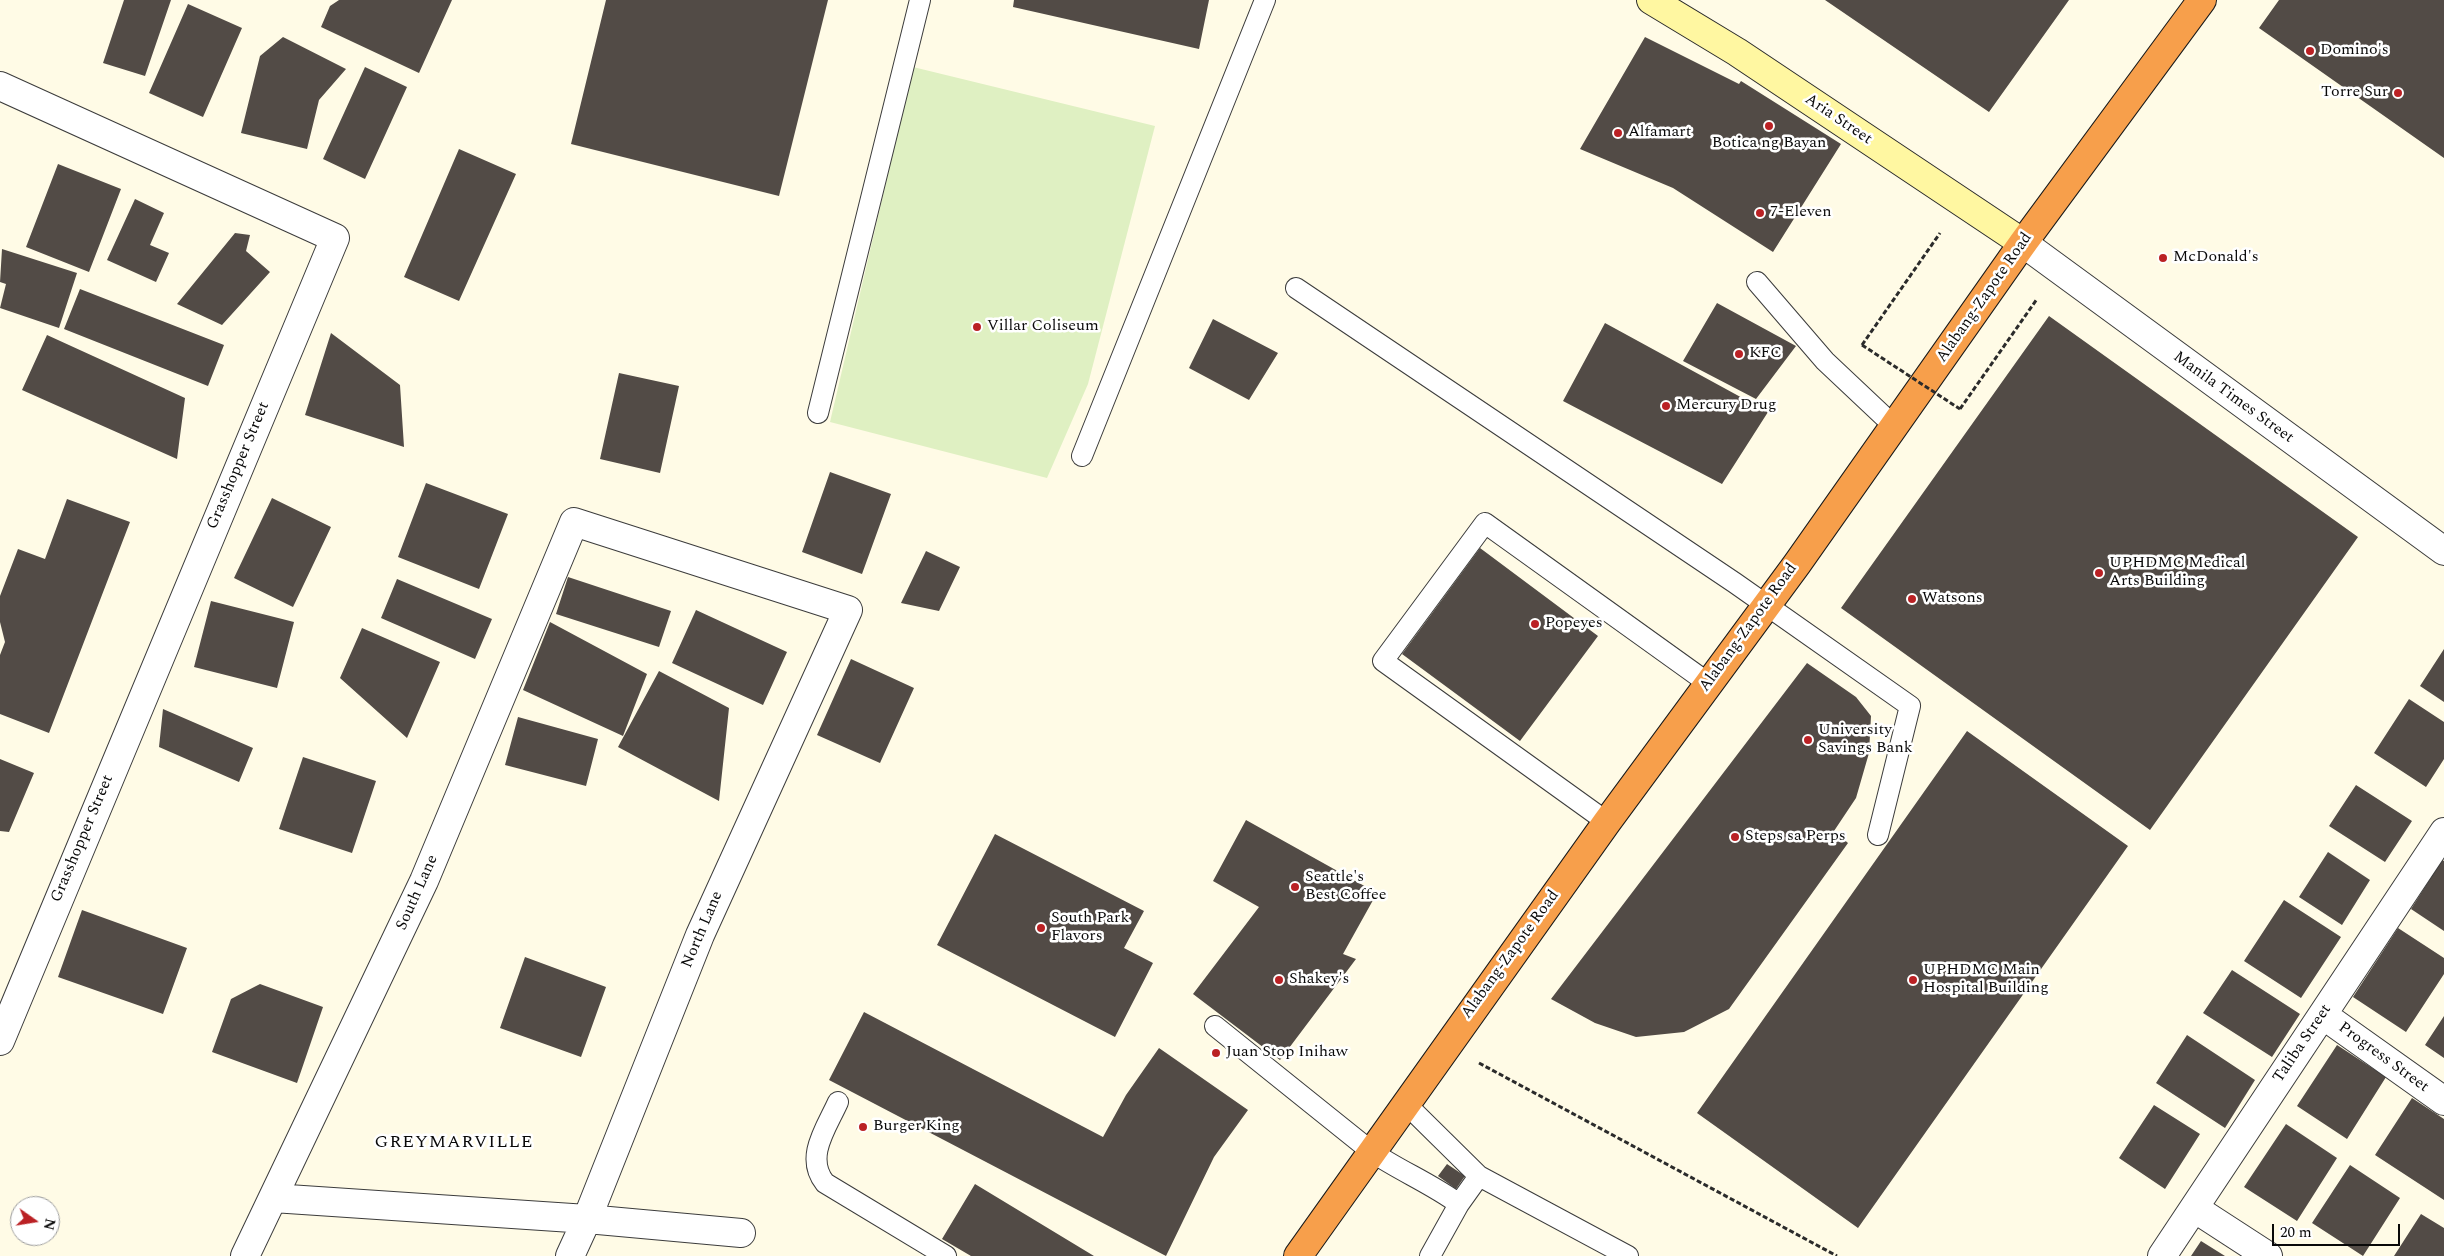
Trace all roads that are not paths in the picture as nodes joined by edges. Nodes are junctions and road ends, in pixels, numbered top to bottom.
1 (920, 0) edge
2 (1265, 0) edge
3 (1651, 0) edge
4 (2202, 0) edge
5 (0, 86) edge
6 (2024, 243) junction
7 (1758, 282) dead end
8 (1296, 288) dead end
9 (818, 413) dead end
10 (1894, 426) junction
11 (1082, 456) dead end
12 (2444, 551) edge
13 (1766, 605) junction
14 (848, 610) joint
15 (1708, 683) junction
16 (1607, 822) junction
17 (1878, 835) dead end
18 (2443, 835) edge
19 (2323, 1015) junction
20 (1215, 1026) dead end
21 (1, 1035) edge
22 (2444, 1101) edge
23 (838, 1102) dead end
24 (1405, 1103) junction
25 (1372, 1152) junction
26 (1480, 1176) junction
27 (273, 1198) junction
28 (1459, 1204) junction
29 (2194, 1208) junction
30 (588, 1219) junction
31 (741, 1233) dead end
32 (245, 1256) edge
33 (570, 1256) edge
34 (946, 1256) edge
35 (1298, 1256) edge
36 (1430, 1256) edge
37 (1628, 1256) edge
38 (2162, 1256) edge
39 (2268, 1256) edge

1 - 9 lane
2 - 11 lane
3 - 6 street, Aria Street
4 - 6 highway, Alabang-Zapote Road
5 - 21 street, Grasshopper Street
6 - 10 highway, Alabang-Zapote Road
6 - 12 street, Manila Times Street
7 - 10 lane
8 - 13 lane
10 - 13 highway, Alabang-Zapote Road
13 - 15 highway, Alabang-Zapote Road
13 - 17 lane
14 - 27 street, South Lane
14 - 30 street, North Lane
15 - 16 highway, Alabang-Zapote Road
15 - 16 lane
16 - 24 highway, Alabang-Zapote Road
18 - 19 street, Taliba Street
19 - 22 street, Progress Street
19 - 29 street, Taliba Street
20 - 25 lane
23 - 34 lane
24 - 25 highway, Alabang-Zapote Road
24 - 26 lane
25 - 28 lane
25 - 35 highway, Alabang-Zapote Road
26 - 28 lane
26 - 37 lane
27 - 30 street
27 - 32 street, South Lane
28 - 36 lane
29 - 38 street, Taliba Street
29 - 39 street
30 - 31 street
30 - 33 street, North Lane

